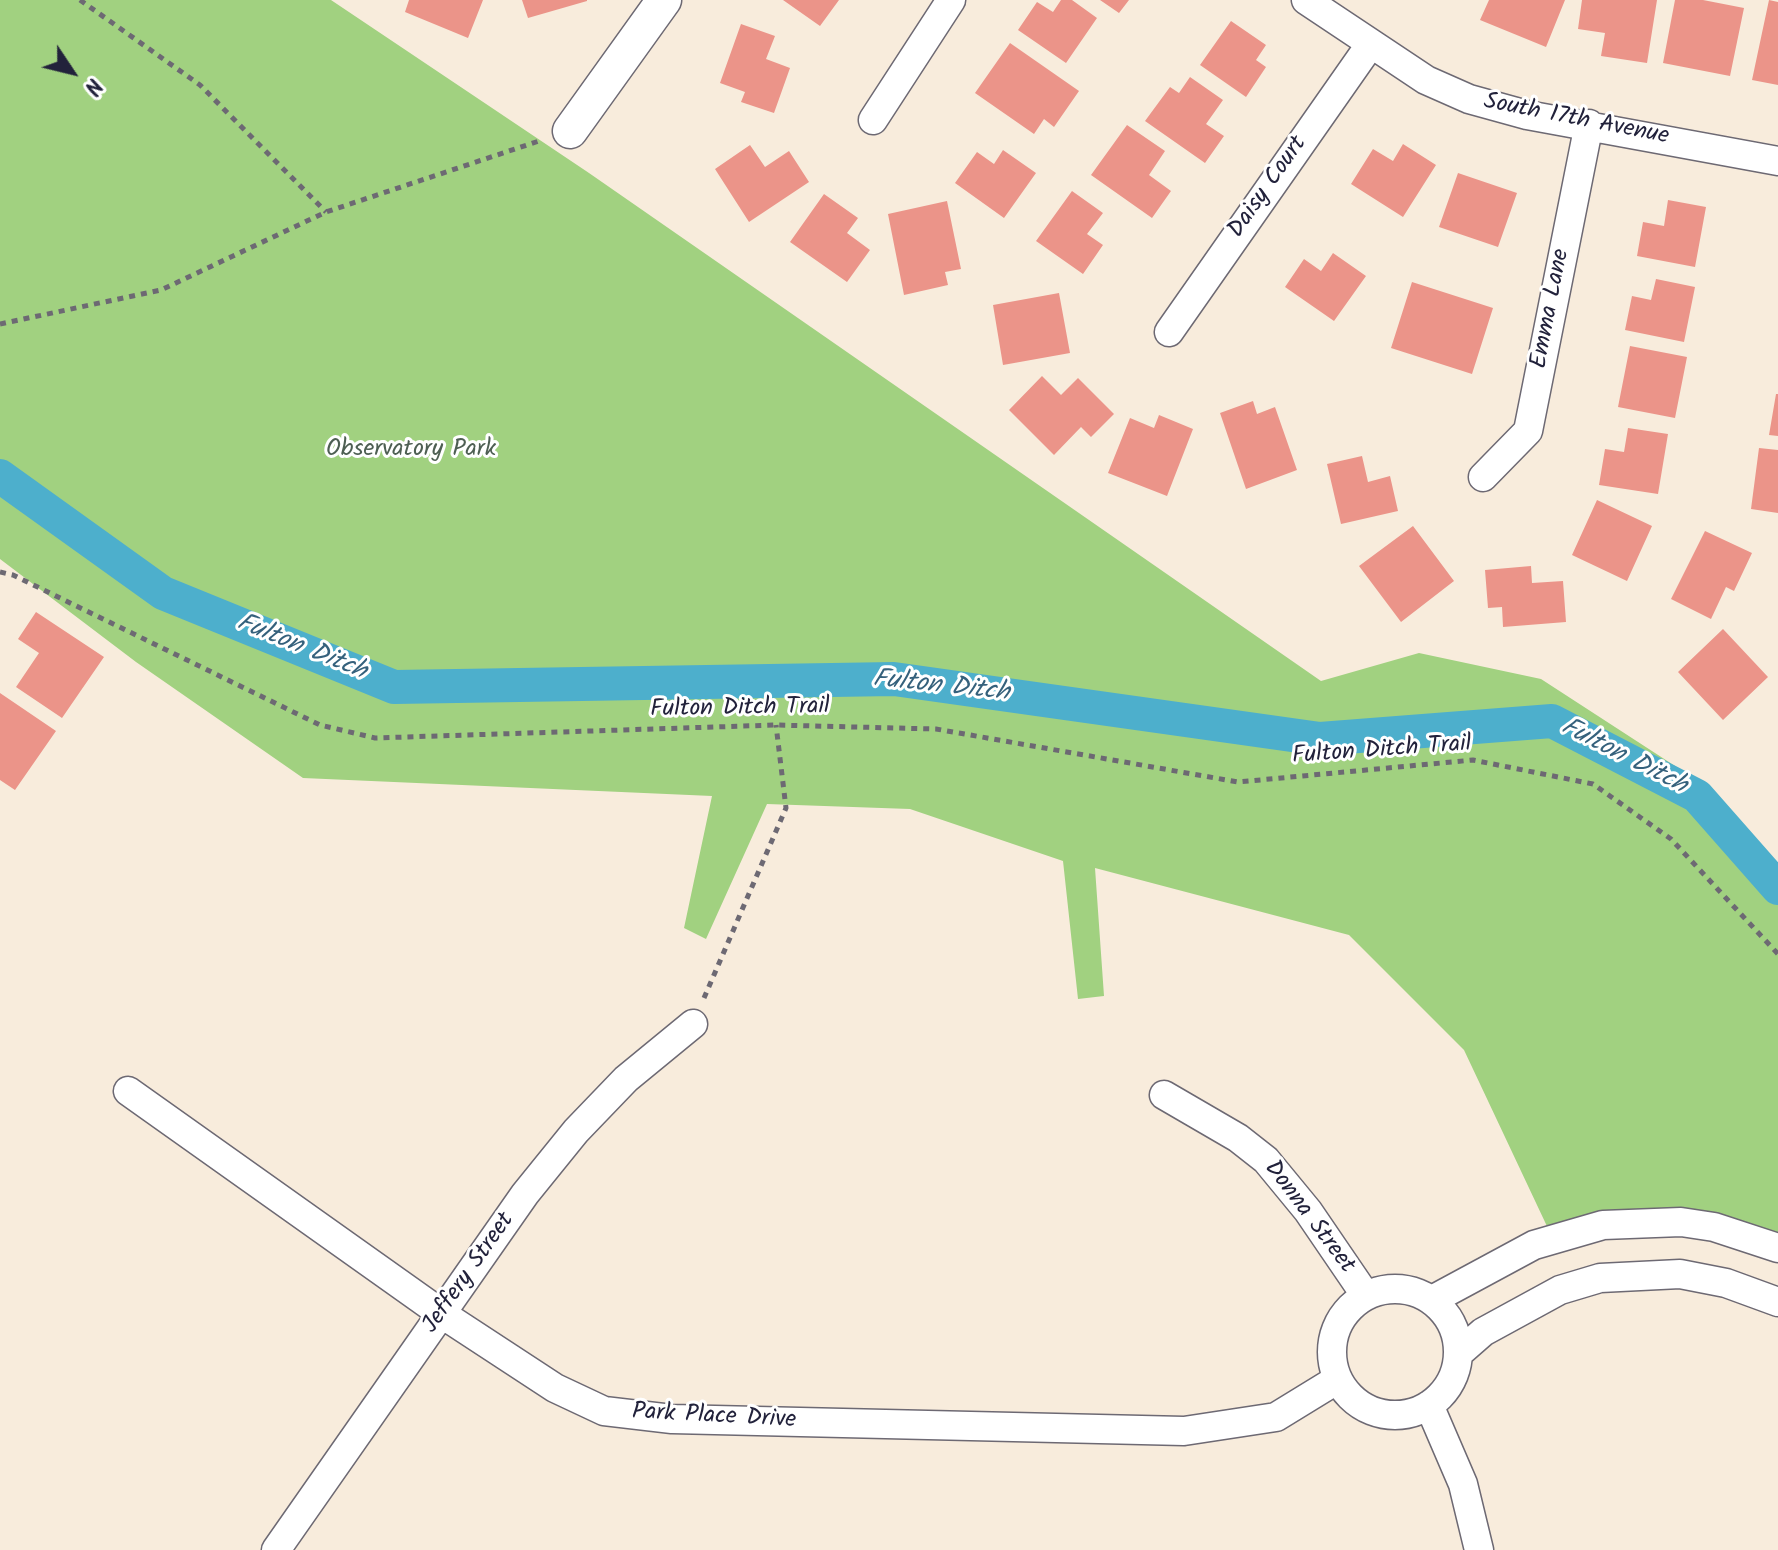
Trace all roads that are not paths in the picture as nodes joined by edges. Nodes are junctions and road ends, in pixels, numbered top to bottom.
1 (664, 0) edge
2 (951, 0) edge
3 (1306, 0) edge
4 (1370, 45) junction
5 (873, 120) dead end
6 (1589, 124) junction
7 (570, 131) road end
8 (1778, 161) edge
9 (1169, 332) dead end
10 (1483, 477) dead end
11 (693, 1024) road end
12 (128, 1091) dead end
13 (1164, 1095) dead end
14 (1778, 1248) edge
15 (1366, 1296) junction
16 (1432, 1300) junction
17 (1778, 1302) edge
18 (442, 1314) junction
19 (1459, 1353) junction
20 (1338, 1379) junction
21 (1429, 1405) junction
22 (276, 1550) edge
23 (1479, 1550) edge

1 - 7 street
2 - 5 street
3 - 4 street, South 17th Avenue
4 - 6 street, South 17th Avenue
4 - 9 street, Daisy Court
6 - 8 street, South 17th Avenue
6 - 10 street, Emma Lane
11 - 18 street, Jeffery Street
12 - 18 street, Park Place Drive
13 - 15 street, Donna Street
14 - 16 street
15 - 16 street
15 - 20 street
16 - 19 street
17 - 19 street
18 - 20 street, Park Place Drive
18 - 22 street, Jeffery Street
19 - 21 street
20 - 21 street
21 - 23 street

